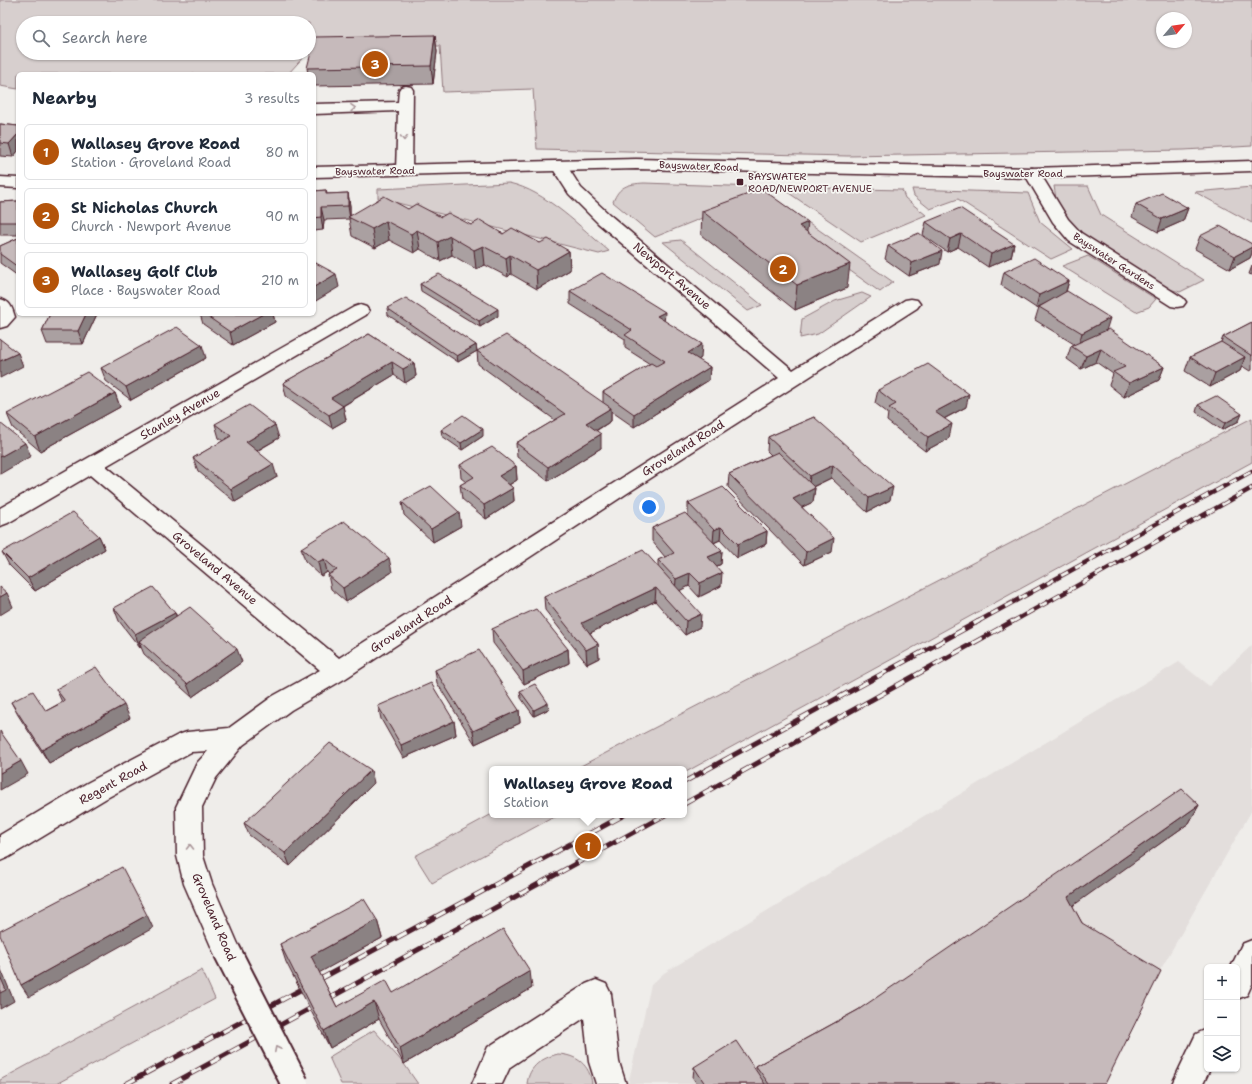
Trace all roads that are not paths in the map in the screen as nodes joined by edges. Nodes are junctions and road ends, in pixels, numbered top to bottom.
1 (406, 90) edge
2 (405, 106) junction
3 (316, 109) edge
4 (559, 166) junction
5 (1252, 166) edge
6 (404, 170) junction
7 (316, 172) edge
8 (1032, 173) junction
9 (0, 182) edge
10 (16, 183) edge
11 (1177, 302) dead end
12 (0, 304) edge
13 (911, 304) dead end
14 (360, 312) dead end
15 (0, 322) edge
16 (792, 379) junction
17 (91, 465) junction
18 (0, 518) edge
19 (338, 671) junction
20 (234, 738) junction
21 (0, 849) edge
22 (1252, 953) edge
23 (1240, 979) edge
24 (1204, 1050) edge
25 (295, 1084) edge
26 (487, 1084) edge
27 (611, 1084) edge
28 (1187, 1084) edge

1 - 2 street
3 -> 2 street
2 -> 6 street
4 - 6 street, Bayswater Road
4 - 8 street, Bayswater Road
4 - 16 street, Newport Avenue
5 - 8 street, Bayswater Road
6 - 7 street, Bayswater Road
8 - 11 street, Bayswater Gardens
9 - 10 street
12 - 15 street
13 - 16 street, Groveland Road
14 - 17 street, Stanley Avenue
16 - 19 street, Groveland Road
17 - 18 street, Stanley Avenue
17 - 19 street, Groveland Avenue
19 - 20 street, Groveland Road
20 - 21 street, Regent Road
25 -> 20 street, Groveland Road, bridge
22 - 23 street
24 - 28 street
26 - 27 street

